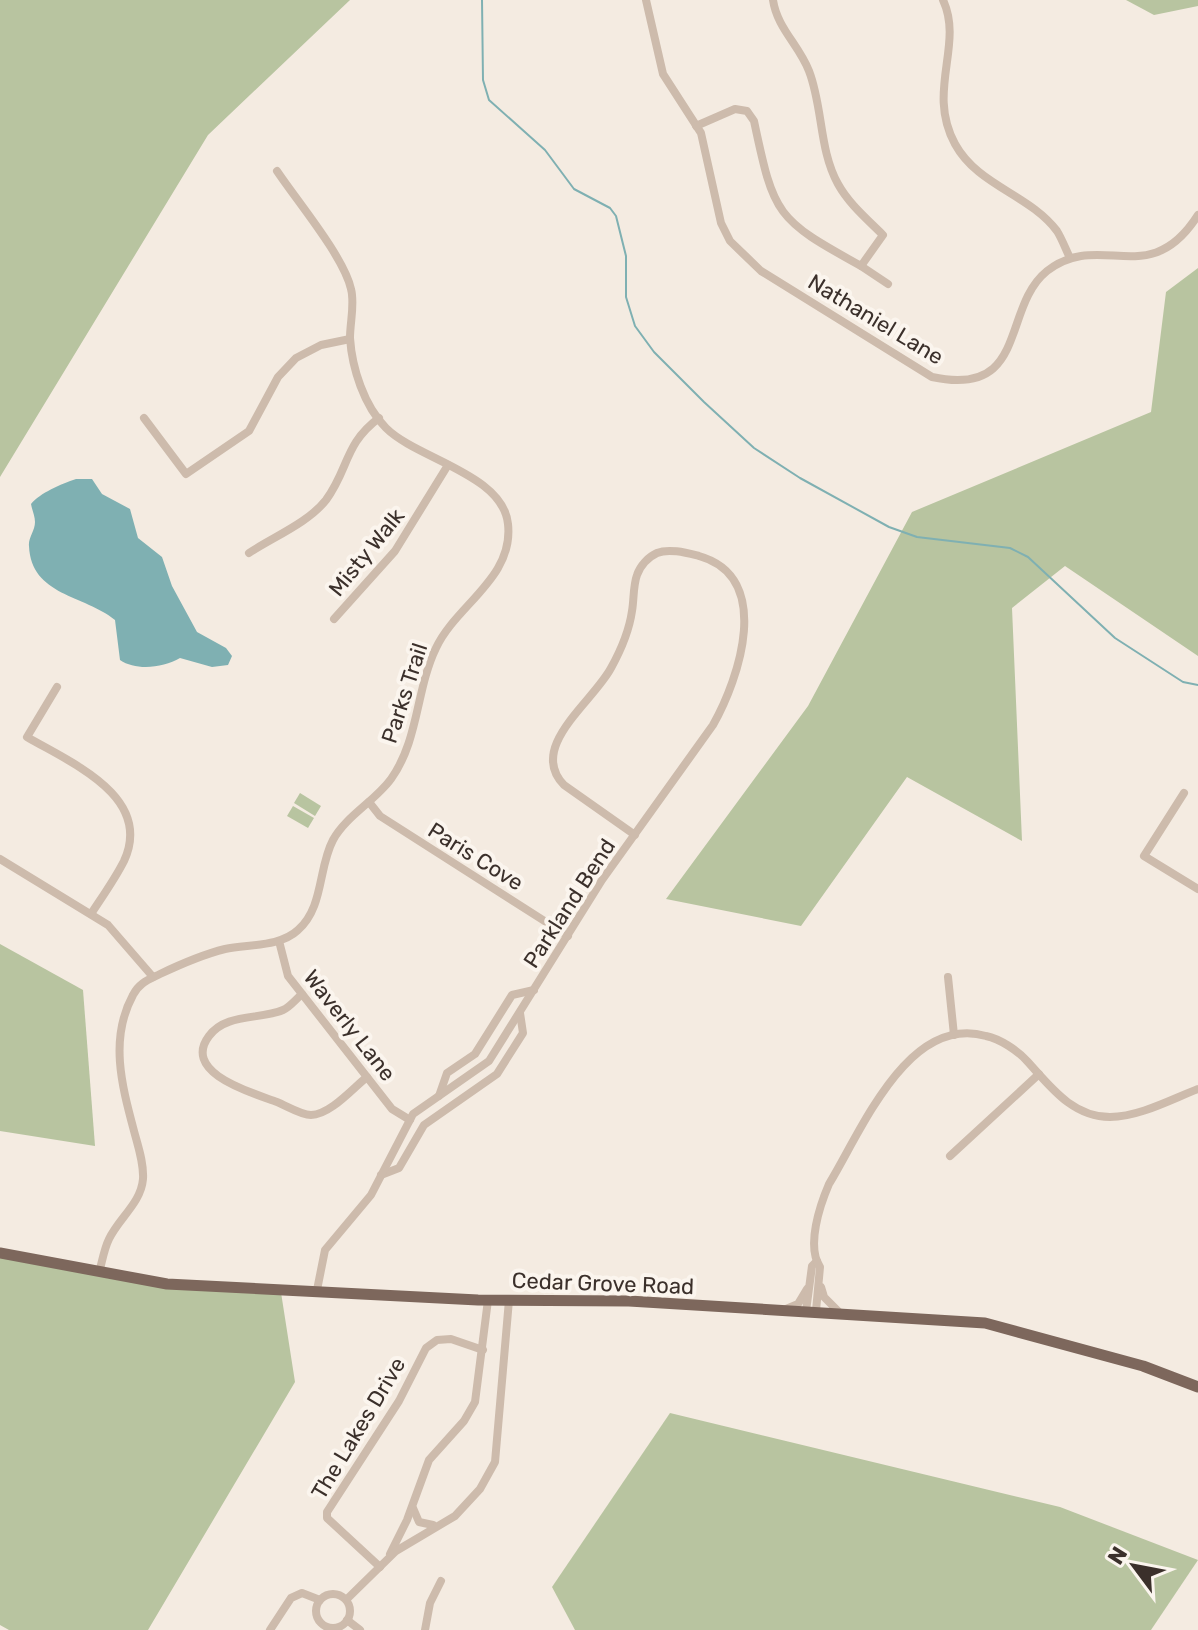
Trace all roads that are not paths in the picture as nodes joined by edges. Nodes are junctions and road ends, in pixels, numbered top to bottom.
1 (646, 0) edge
2 (773, 0) edge
3 (943, 0) edge
4 (696, 126) junction
5 (277, 171) dead end
6 (1198, 215) edge
7 (1070, 258) junction
8 (861, 266) junction
9 (888, 284) dead end
10 (350, 339) junction
11 (144, 418) dead end
12 (379, 418) junction
13 (448, 465) junction
14 (249, 553) dead end
15 (334, 619) dead end
16 (57, 687) dead end
17 (1184, 793) dead end
18 (369, 802) junction
19 (635, 835) junction
20 (0, 859) edge
21 (1198, 889) edge
22 (91, 914) junction
23 (568, 936) junction
24 (279, 941) junction
25 (153, 977) junction
26 (948, 977) dead end
27 (534, 990) junction
28 (302, 994) junction
29 (520, 1013) junction
30 (954, 1035) junction
31 (1039, 1074) junction
32 (367, 1077) junction
33 (1198, 1089) edge
34 (439, 1097) junction
35 (410, 1120) junction
36 (950, 1156) dead end
37 (380, 1176) junction
38 (0, 1253) edge
39 (99, 1273) junction
40 (814, 1282) junction
41 (317, 1290) junction
42 (488, 1300) junction
43 (509, 1300) junction
44 (784, 1309) junction
45 (811, 1311) junction
46 (839, 1312) junction
47 (483, 1350) junction
48 (1198, 1387) edge
49 (412, 1503) junction
50 (437, 1525) junction
51 (383, 1564) junction
52 (441, 1581) dead end
53 (347, 1599) junction
54 (320, 1600) junction
55 (347, 1620) junction
56 (317, 1627) edge
57 (270, 1630) edge
58 (360, 1630) edge
59 (425, 1630) edge

1 - 4 street, Nathaniel Lane
2 - 8 street
3 - 7 street
4 - 7 street, Nathaniel Lane
4 - 8 street
5 - 10 street, Parks Trail
6 - 7 street
8 - 9 street
10 - 11 street
10 - 12 street, Parks Trail
12 - 13 street, Parks Trail
12 - 14 street
13 - 15 street, Misty Walk
13 - 18 street, Parks Trail
16 - 22 street
17 - 21 street
18 - 23 street, Paris Cove
18 - 24 street, Parks Trail
19 - 19 street, Parkland Bend
19 - 23 street, Parkland Bend
20 - 22 street
22 - 25 street
23 - 27 street, Parkland Bend
24 - 25 street, Parks Trail
24 - 28 street, Waverly Lane
25 - 39 street, Parks Trail
26 - 30 street
27 - 29 street, Parkland Bend
27 - 34 street, Parkland Bend
28 - 32 street, Waverly Lane
28 - 32 street
29 - 34 street, Parkland Bend
29 - 37 street, Parkland Bend
30 - 31 street
30 - 40 street
31 - 33 street
31 - 36 street
32 - 35 street, Waverly Lane
34 - 35 street, Parkland Bend
35 - 37 street, Parkland Bend
37 - 41 street, Parkland Bend
38 - 39 main road, Cedar Grove Road
39 - 41 main road, Cedar Grove Road
40 - 44 street
40 - 45 street
40 - 46 street
41 - 42 main road, Cedar Grove Road
42 - 43 main road, Cedar Grove Road
42 - 47 street
43 - 44 main road, Cedar Grove Road
43 - 50 street
44 - 45 main road, Cedar Grove Road
45 - 46 main road, Cedar Grove Road
46 - 48 main road, Cedar Grove Road
47 - 49 street
47 - 51 street, The Lakes Drive
49 - 50 street
49 - 51 street
50 - 51 street
51 - 53 street
52 - 59 street
53 - 54 street
53 - 55 street
54 - 56 street
54 - 57 street
55 - 56 street
55 - 58 street

